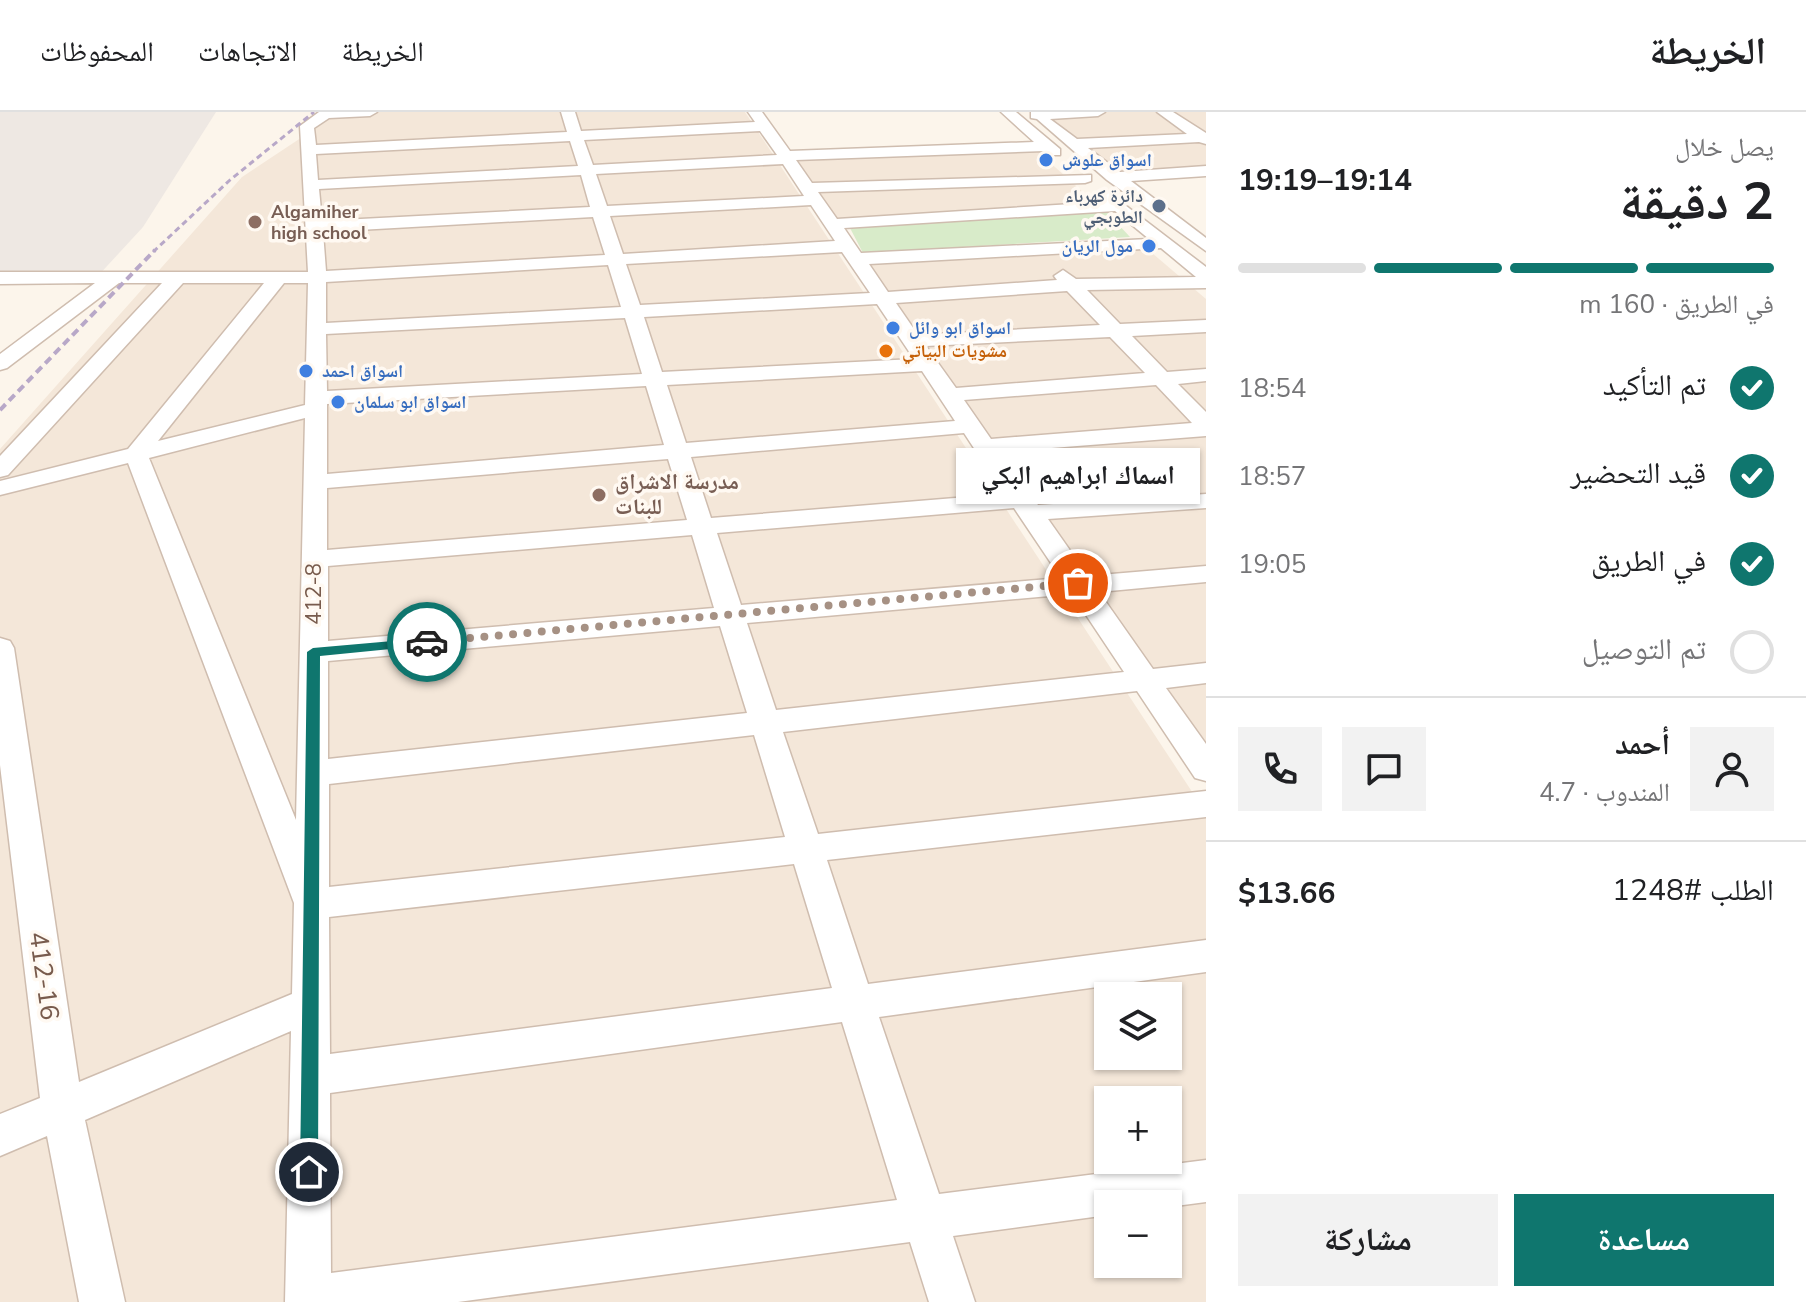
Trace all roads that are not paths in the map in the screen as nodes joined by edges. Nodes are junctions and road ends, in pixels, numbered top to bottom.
1 (370, 112) edge
2 (1008, 112) edge
3 (1098, 112) edge
4 (1164, 112) edge
5 (1034, 113) edge
6 (760, 119) edge
7 (572, 124) edge
8 (318, 125) edge
9 (1205, 138) edge
10 (1073, 144) junction
11 (1047, 146) junction
12 (786, 158) junction
13 (587, 170) junction
14 (1206, 171) edge
15 (1113, 177) junction
16 (1085, 178) junction
17 (311, 185) junction
18 (812, 194) junction
19 (1151, 207) junction
20 (1120, 208) junction
21 (600, 211) junction
22 (832, 224) junction
23 (313, 227) junction
24 (1185, 232) junction
25 (1159, 240) junction
26 (1204, 243) edge
27 (1037, 249) junction
28 (852, 252) junction
29 (616, 259) junction
30 (317, 277) junction
31 (114, 278) junction
32 (177, 278) junction
33 (278, 278) junction
34 (1206, 279) edge
35 (4, 280) edge
36 (1071, 285) junction
37 (883, 298) junction
38 (633, 312) junction
39 (1206, 326) edge
40 (316, 329) junction
41 (1113, 329) junction
42 (912, 341) junction
43 (0, 364) edge
44 (928, 364) junction
45 (1206, 375) edge
46 (1160, 377) junction
47 (654, 380) junction
48 (950, 395) junction
49 (315, 404) junction
50 (1206, 427) edge
51 (978, 436) junction
52 (678, 452) junction
53 (136, 454) junction
54 (0, 470) edge
55 (315, 482) junction
56 (0, 488) edge
57 (1206, 501) edge
58 (1026, 507) junction
59 (701, 525) junction
60 (314, 559) junction
61 (1206, 574) edge
62 (1078, 583) junction
63 (730, 616) junction
64 (0, 648) edge
65 (313, 652) junction
66 (1206, 673) edge
67 (1144, 679) junction
68 (764, 722) junction
69 (1206, 769) edge
70 (313, 773) junction
71 (1206, 804) edge
72 (805, 850) junction
73 (312, 904) junction
74 (1206, 956) edge
75 (310, 1005) junction
76 (855, 1005) junction
77 (310, 1076) junction
78 (62, 1108) junction
79 (0, 1135) edge
80 (1206, 1181) edge
81 (924, 1220) junction
82 (308, 1301) edge
83 (102, 1302) edge
84 (952, 1302) edge

1 - 8 street
2 - 11 street
3 - 5 street
4 - 9 street
5 - 10 street
6 - 7 street
6 - 12 street
7 - 8 street
7 - 13 street
8 - 17 street, 412-8
9 - 10 street
10 - 15 street
11 - 12 street
11 - 16 street
12 - 13 street
12 - 18 street
13 - 17 street
13 - 21 street
14 - 15 street
15 - 19 street
16 - 18 street
16 - 20 street
17 - 23 street, 412-8
18 - 21 street
18 - 22 street
19 - 20 street
19 - 24 street
20 - 22 street
20 - 25 street
21 - 23 street
21 - 29 street
22 - 28 street
23 - 30 street, 412-8
24 - 25 street
24 - 26 street
25 - 27 street
25 - 34 street
27 - 28 street
27 - 36 street
28 - 29 street
28 - 37 street
29 - 30 street
29 - 38 street
30 - 33 street
30 - 40 street, 412-8
31 - 32 street
31 - 35 street
31 - 43 street
32 - 33 street
32 - 54 street
33 - 53 street
34 - 36 street
36 - 37 street
36 - 41 street
37 - 38 street
37 - 42 street
38 - 40 street
38 - 47 street
39 - 41 street
40 - 49 street, 412-8
41 - 42 street
41 - 46 street
42 - 44 street
44 - 47 street
44 - 48 street
45 - 46 street
46 - 48 street
46 - 50 street
47 - 49 street
47 - 52 street
48 - 51 street
49 - 53 street
49 - 55 street, 412-8
50 - 51 street
51 - 52 street
51 - 58 street
52 - 55 street
52 - 59 street
53 - 56 street
53 - 73 street
55 - 60 street, 412-8
57 - 58 street
58 - 59 street
58 - 62 street
59 - 60 street
59 - 63 street
60 - 65 street, 412-8
61 - 62 street
62 - 63 street
62 - 67 street
63 - 65 street
63 - 68 street
64 - 78 street, 412-16
65 - 70 street, 412-8
66 - 67 street
67 - 68 street
67 - 69 street
68 - 70 street
68 - 72 street
70 - 73 street, 412-8
71 - 72 street
72 - 73 street
72 - 76 street
73 - 75 street, 412-8
74 - 76 street
75 - 77 street, 412-8
75 - 78 street
76 - 77 street
76 - 81 street
77 - 82 street, 412-8
78 - 79 street
78 - 83 street, 412-16
80 - 81 street
81 - 82 street
81 - 84 street

